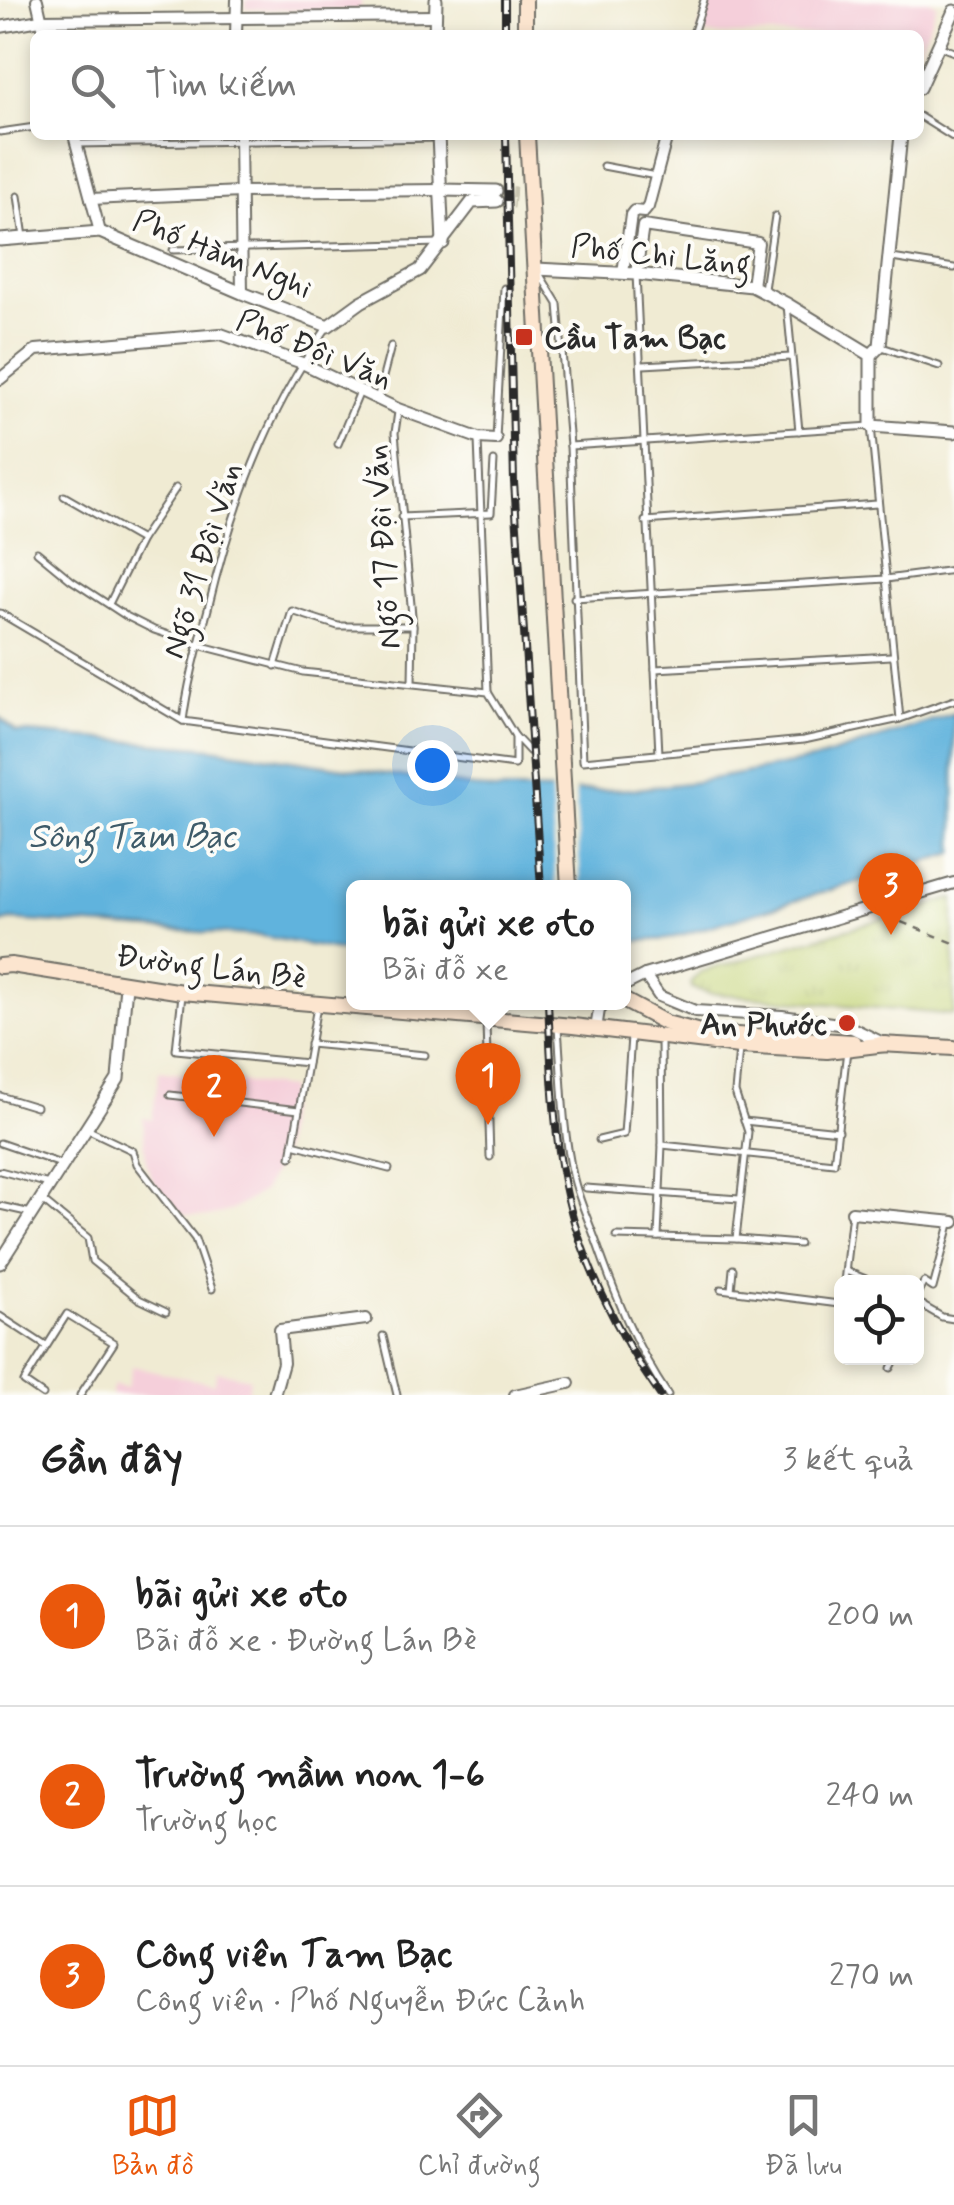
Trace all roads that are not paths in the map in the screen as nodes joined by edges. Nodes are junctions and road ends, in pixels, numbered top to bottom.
1 (37, 0) edge
2 (237, 0) edge
3 (436, 0) edge
4 (524, 0) edge
5 (704, 0) edge
6 (954, 11) edge
7 (436, 16) junction
8 (236, 17) junction
9 (40, 20) junction
10 (0, 26) edge
11 (43, 30) edge
12 (236, 30) edge
13 (436, 30) edge
14 (525, 30) edge
15 (695, 30) edge
16 (938, 46) junction
17 (954, 52) edge
18 (924, 77) edge
19 (924, 119) edge
20 (30, 127) edge
21 (0, 132) edge
22 (954, 138) edge
23 (76, 140) edge
24 (240, 140) edge
25 (438, 140) edge
26 (528, 140) edge
27 (665, 140) edge
28 (901, 140) edge
29 (603, 166) dead end
30 (656, 176) junction
31 (440, 190) junction
32 (240, 192) junction
33 (18, 196) dead end
34 (91, 198) junction
35 (775, 216) dead end
36 (100, 232) junction
37 (24, 236) junction
38 (0, 240) edge
39 (444, 243) junction
40 (242, 249) junction
41 (173, 250) dead end
42 (889, 258) junction
43 (954, 268) edge
44 (536, 269) junction
45 (629, 273) junction
46 (504, 288) dead end
47 (758, 289) junction
48 (242, 293) junction
49 (787, 304) junction
50 (328, 326) junction
51 (391, 346) dead end
52 (875, 350) junction
53 (791, 357) junction
54 (302, 363) junction
55 (643, 365) junction
56 (939, 366) dead end
57 (0, 380) edge
58 (360, 391) junction
59 (377, 399) junction
60 (398, 409) junction
61 (871, 426) junction
62 (800, 431) junction
63 (954, 432) edge
64 (478, 438) junction
65 (496, 439) joint
66 (338, 444) dead end
67 (643, 444) junction
68 (570, 446) junction
69 (494, 461) dead end
70 (176, 488) dead end
71 (64, 496) dead end
72 (878, 504) junction
73 (481, 513) junction
74 (401, 517) junction
75 (646, 521) junction
76 (141, 540) junction
77 (36, 552) dead end
78 (954, 570) edge
79 (886, 580) junction
80 (649, 595) junction
81 (574, 598) junction
82 (109, 604) junction
83 (0, 613) edge
84 (412, 626) junction
85 (198, 645) junction
86 (891, 656) junction
87 (276, 666) junction
88 (655, 669) junction
89 (412, 682) junction
90 (488, 692) junction
91 (954, 700) edge
92 (900, 718) junction
93 (183, 721) junction
94 (515, 736) junction
95 (530, 752) dead end
96 (659, 754) junction
97 (569, 880) edge
98 (954, 883) edge
99 (0, 966) edge
100 (644, 975) junction
101 (631, 982) edge
102 (126, 985) junction
103 (182, 992) junction
104 (631, 1004) edge
105 (316, 1006) junction
106 (346, 1008) edge
107 (365, 1010) edge
108 (599, 1010) edge
109 (486, 1020) junction
110 (558, 1025) junction
111 (596, 1029) junction
112 (631, 1034) junction
113 (660, 1038) junction
114 (310, 1044) junction
115 (886, 1044) junction
116 (739, 1046) junction
117 (954, 1048) edge
118 (847, 1049) junction
119 (425, 1055) dead end
120 (307, 1063) junction
121 (170, 1095) dead end
122 (0, 1096) edge
123 (36, 1108) dead end
124 (299, 1110) junction
125 (744, 1121) junction
126 (86, 1130) junction
127 (838, 1130) junction
128 (600, 1140) dead end
129 (0, 1143) edge
130 (293, 1144) junction
131 (662, 1146) junction
132 (745, 1152) junction
133 (291, 1157) dead end
134 (490, 1157) dead end
135 (64, 1166) junction
136 (389, 1169) dead end
137 (0, 1171) edge
138 (52, 1184) junction
139 (586, 1188) dead end
140 (660, 1191) junction
141 (739, 1199) junction
142 (42, 1200) junction
143 (0, 1206) edge
144 (852, 1212) joint
145 (34, 1213) junction
146 (952, 1221) edge
147 (616, 1236) dead end
148 (658, 1237) junction
149 (736, 1239) junction
150 (799, 1244) dead end
151 (2, 1255) edge
152 (733, 1269) dead end
153 (846, 1271) junction
154 (845, 1275) edge
155 (856, 1275) edge
156 (924, 1282) edge
157 (212, 1289) dead end
158 (721, 1289) dead end
159 (731, 1290) junction
160 (834, 1303) edge
161 (924, 1305) edge
162 (166, 1312) dead end
163 (0, 1316) edge
164 (954, 1319) edge
165 (366, 1320) dead end
166 (383, 1336) dead end
167 (46, 1346) junction
168 (892, 1365) edge
169 (891, 1368) dead end
170 (569, 1383) dead end
171 (43, 1395) edge
172 (80, 1395) edge
173 (274, 1395) edge
174 (397, 1395) edge
175 (515, 1395) edge
176 (668, 1395) edge

1 - 9 street
2 - 8 street
3 - 7 street
4 - 14 main road
5 - 15 lane
6 - 16 street
7 - 8 street
7 - 13 street
8 - 9 street
8 - 12 street
9 - 10 street
9 - 11 street
16 - 17 lane
16 - 18 street
19 - 22 lane
20 - 21 lane
23 - 34 street
24 - 32 street
25 - 31 street
26 - 44 main road
27 - 30 street
28 - 42 street
29 - 30 lane
30 - 45 street
31 - 32 street
31 - 39 street
31 - 39 street, Phố Hàm Nghi
32 - 34 street
32 - 40 street
33 - 37 lane
34 - 36 street
35 - 47 lane
36 - 37 street, Phố Hàm Nghi
36 - 48 street, Phố Hàm Nghi
37 - 38 street, Phố Hàm Nghi
39 - 40 lane
39 - 50 street, Phố Hàm Nghi
40 - 41 lane
40 - 48 street
42 - 43 lane
42 - 52 street
44 - 45 street, Phố Chi Lăng
44 - 68 lane
44 - 97 main road
45 - 47 street, Phố Chi Lăng
45 - 47 street
45 - 55 lane
46 - 65 lane
47 - 49 street, Phố Chi Lăng
48 - 50 street, Phố Hàm Nghi
49 - 52 street, Phố Chi Lăng
49 - 53 lane
50 - 54 lane, Ngõ 31 Đội Văn
51 - 59 lane
52 - 56 lane
52 - 61 street
53 - 55 lane
53 - 62 lane
54 - 57 street, Phố Đội Văn
54 - 58 street, Phố Đội Văn
54 - 85 lane, Ngõ 31 Đội Văn
55 - 67 lane
58 - 59 street, Phố Đội Văn
58 - 66 lane
59 - 60 street, Phố Đội Văn
60 - 64 street, Phố Đội Văn
60 - 74 lane, Ngõ 17 Đội Văn
61 - 62 lane
61 - 63 street
61 - 72 lane
62 - 67 lane
64 - 65 street, Phố Đội Văn
64 - 73 lane
67 - 68 lane
67 - 75 lane
68 - 81 lane
69 - 73 lane
70 - 76 lane
71 - 76 lane
72 - 75 lane
72 - 79 lane
73 - 74 lane
73 - 90 lane
74 - 84 lane, Ngõ 17 Đội Văn
75 - 80 lane
76 - 82 lane
77 - 82 lane
78 - 79 lane
79 - 80 lane
79 - 86 lane
80 - 81 lane
80 - 88 lane
81 - 96 lane
82 - 85 lane
83 - 93 lane
84 - 87 lane
84 - 89 lane, Ngõ 17 Đội Văn
85 - 87 lane
85 - 93 lane, Ngõ 31 Đội Văn
86 - 88 lane
86 - 92 lane
87 - 89 lane
88 - 96 lane
89 - 90 lane
90 - 94 lane
91 - 92 lane
92 - 96 lane
93 - 94 lane
94 - 95 lane
98 - 100 street
99 - 102 main road, Đường Lán Bè
100 - 101 street
100 - 115 street
102 - 103 main road, Đường Lán Bè
102 - 126 street
103 - 105 main road, Đường Lán Bè
103 - 120 lane
104 - 115 main road
105 - 106 main road, Đường Lán Bè
105 - 114 lane
107 - 109 main road, Đường Lán Bè
108 - 111 street
109 - 110 main road, Đường Lán Bè
109 - 134 lane
110 - 111 main road, Đường Lán Bè
110 - 176 lane
111 - 112 main road, Đường Lán Bè
112 - 113 main road, Đường Lán Bè
112 - 128 lane
113 - 116 main road, Đường Lán Bè
113 - 131 lane
114 - 119 lane
114 - 120 lane
115 - 117 main road
115 - 118 main road, Đường Lán Bè
116 - 118 main road, Đường Lán Bè
116 - 125 lane
118 - 127 lane
120 - 124 lane
121 - 124 lane
122 - 123 lane
124 - 130 lane
125 - 127 lane
125 - 132 lane
126 - 135 street
126 - 157 lane
127 - 132 lane
129 - 135 lane
130 - 133 lane
130 - 136 lane
131 - 132 lane
131 - 140 lane
132 - 141 lane
135 - 138 street
137 - 138 lane
138 - 142 street
139 - 140 lane
140 - 141 lane
140 - 148 lane
141 - 149 lane
142 - 145 street
142 - 162 lane
143 - 145 lane
144 - 146 street
144 - 153 lane
145 - 151 street
146 - 156 lane
147 - 148 lane
148 - 149 lane
149 - 150 lane
152 - 159 lane
153 - 154 lane
153 - 155 lane
158 - 159 lane
159 - 160 lane
161 - 164 lane
163 - 167 lane
165 - 173 street
166 - 174 lane
167 - 171 lane
167 - 172 lane
168 - 169 lane
170 - 175 street

